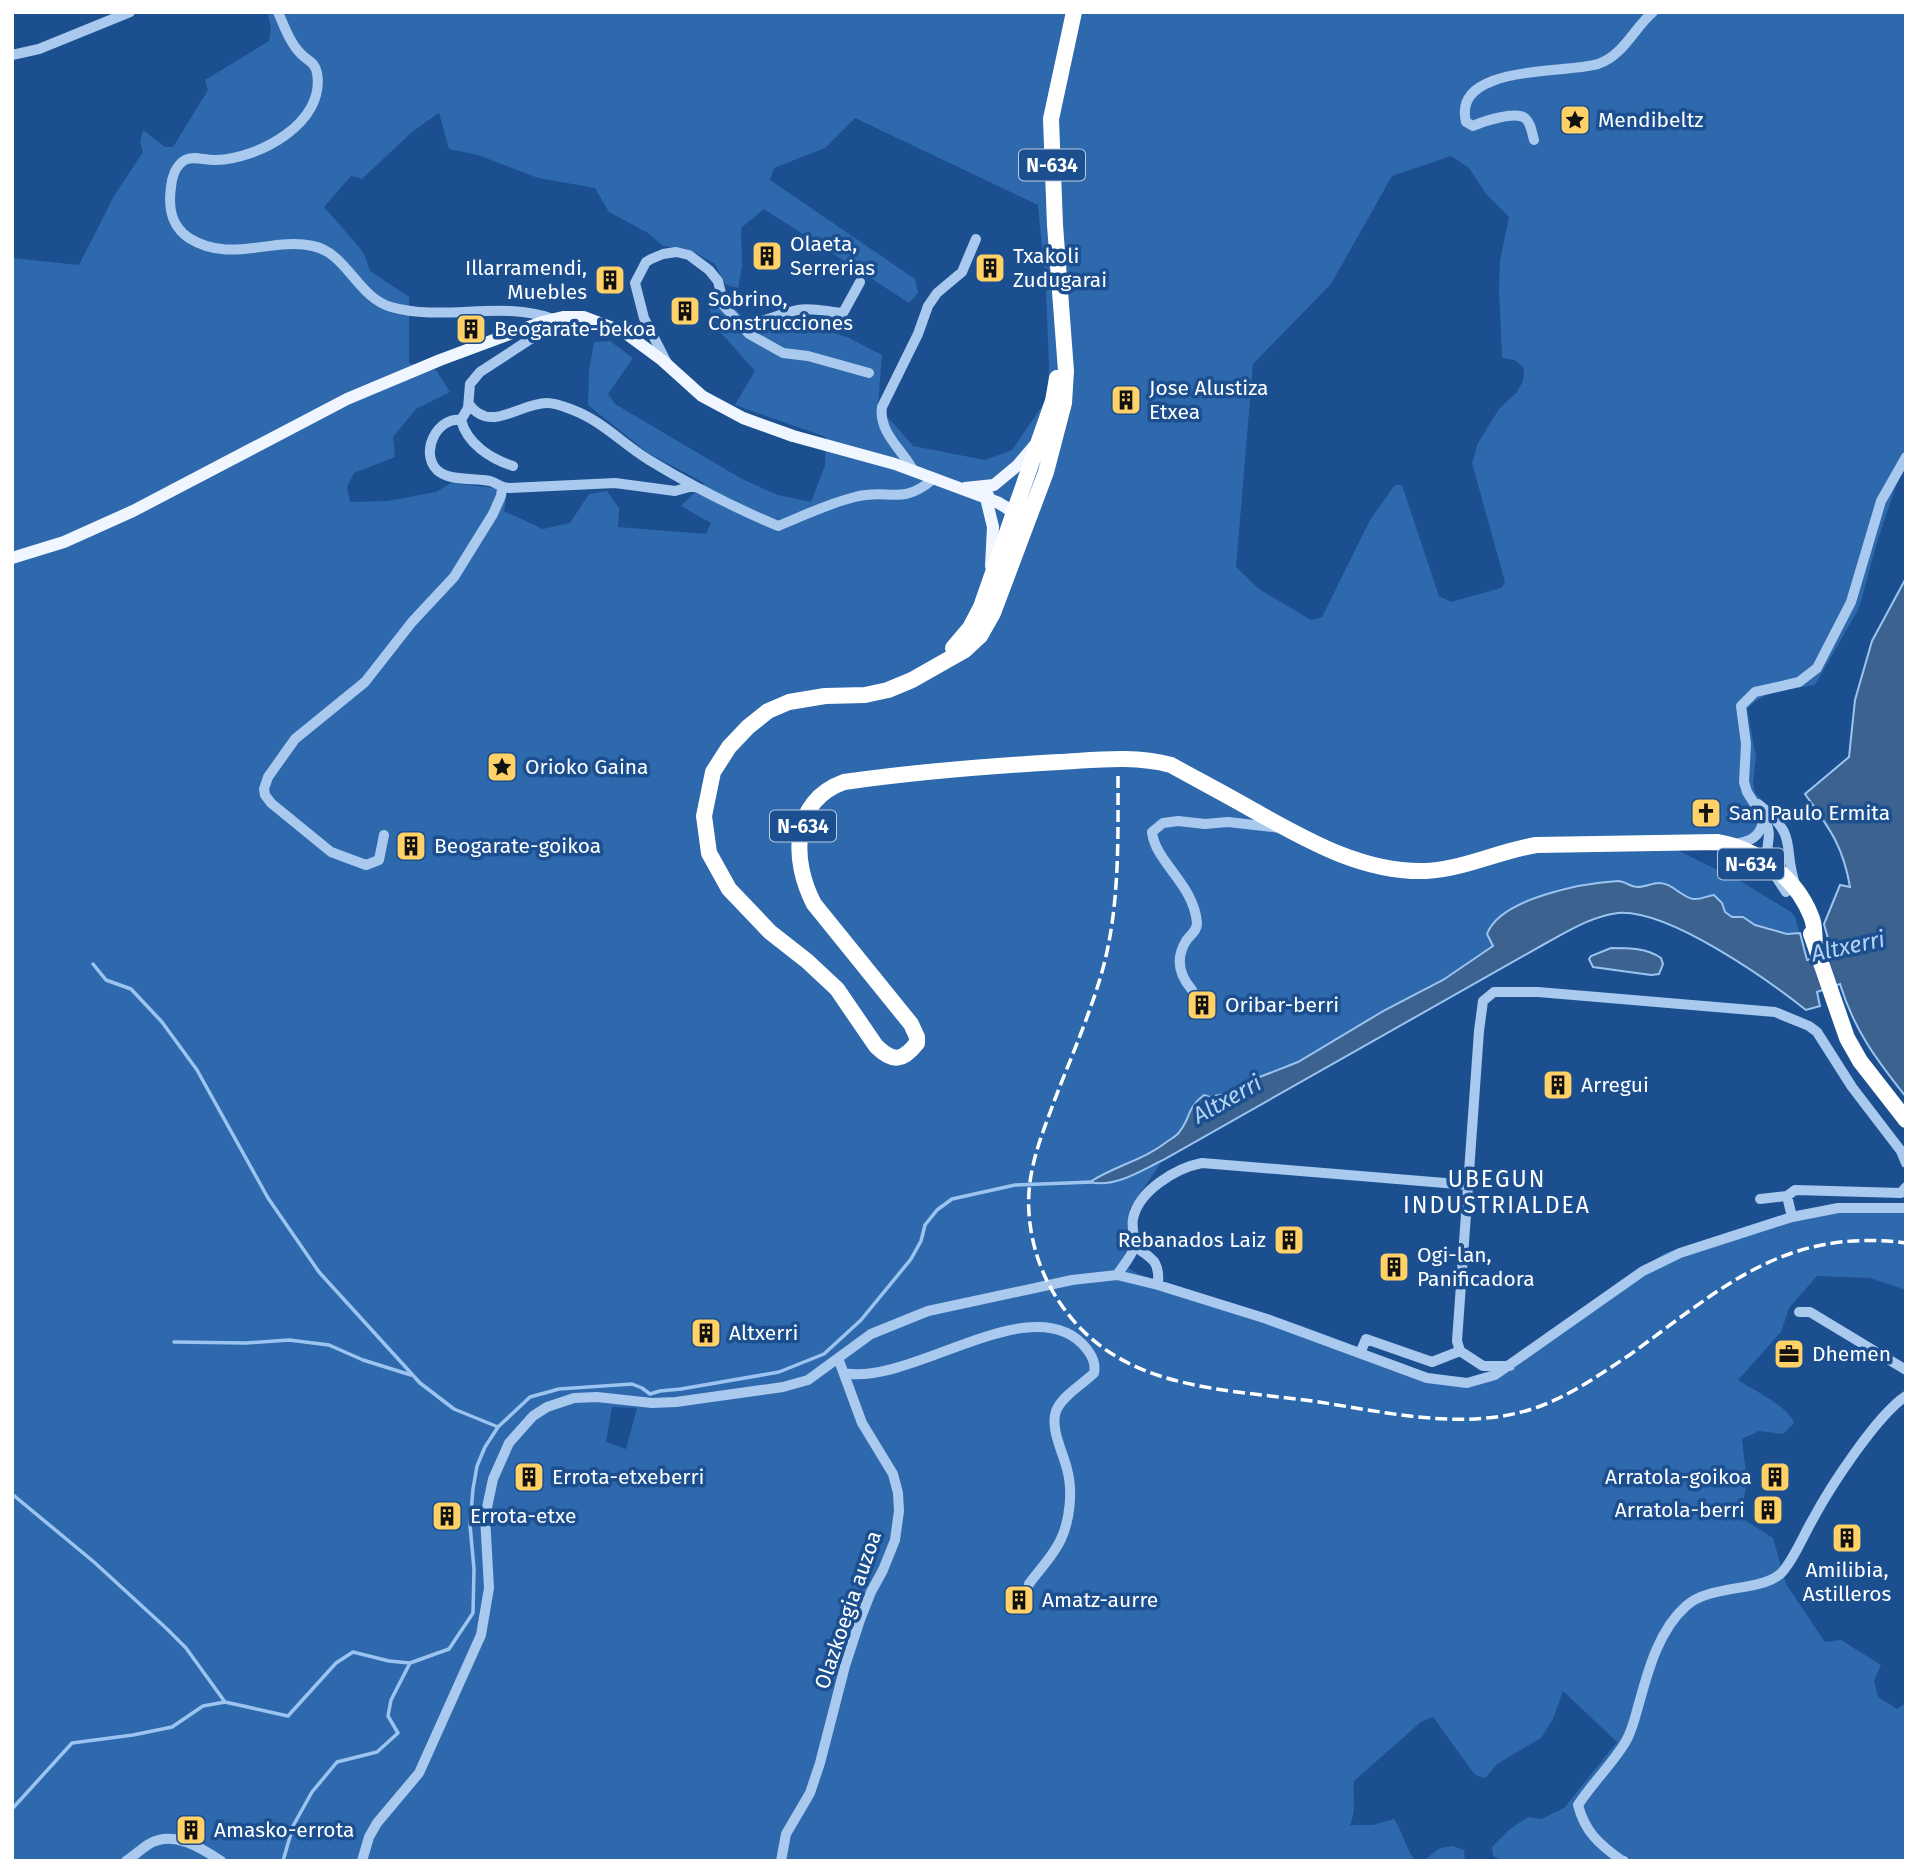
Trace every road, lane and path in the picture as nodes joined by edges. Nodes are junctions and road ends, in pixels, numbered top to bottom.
1 (130, 12) edge
2 (278, 12) edge
3 (1074, 12) edge
4 (1653, 12) edge
5 (12, 55) edge
6 (1534, 139) dead end
7 (976, 239) dead end
8 (860, 282) dead end
9 (583, 317) junction
10 (553, 319) junction
11 (738, 322) junction
12 (667, 365) junction
13 (869, 373) dead end
14 (469, 404) junction
15 (461, 420) junction
16 (1048, 439) junction
17 (1906, 457) edge
18 (513, 466) dead end
19 (914, 472) junction
20 (932, 480) junction
21 (994, 485) junction
22 (694, 486) junction
23 (502, 488) junction
24 (956, 489) junction
25 (987, 503) junction
26 (1013, 514) junction
27 (12, 558) edge
28 (998, 577) junction
29 (1770, 818) junction
30 (1287, 829) junction
31 (384, 835) dead end
32 (1651, 844) junction
33 (1732, 844) junction
34 (1716, 850) junction
35 (1770, 865) junction
36 (1793, 894) junction
37 (1192, 990) dead end
38 (1906, 1120) edge
39 (1906, 1163) edge
40 (1469, 1185) junction
41 (1906, 1187) edge
42 (1787, 1196) junction
43 (1760, 1199) dead end
44 (1906, 1208) edge
45 (1792, 1217) junction
46 (1134, 1246) junction
47 (1117, 1275) junction
48 (1158, 1284) junction
49 (1799, 1312) dead end
50 (1460, 1351) junction
51 (1361, 1352) junction
52 (838, 1358) junction
53 (1510, 1366) junction
54 (1906, 1370) edge
55 (844, 1373) junction
56 (1906, 1396) edge
57 (1029, 1584) dead end
58 (126, 1861) edge
59 (220, 1861) edge
60 (362, 1861) edge
61 (782, 1861) edge
62 (1622, 1861) edge

1 - 5 street
2 - 10 street
3 - 16 highway, N-634
4 - 6 street
7 - 19 street
8 - 11 street
9 - 10 main road
9 - 12 main road
9 - 14 street
10 - 27 main road
11 - 12 street
11 - 13 street
12 - 19 main road
14 - 15 street
14 - 22 street
15 - 18 street
15 - 23 street
16 - 21 main road
16 - 26 highway
16 - 28 highway, N-634
17 - 29 street
19 - 20 main road
20 - 22 street
20 - 24 main road
21 - 24 main road
21 - 25 main road
22 - 23 street
23 - 31 street
24 - 25 main road
25 - 26 main road
25 - 28 main road
26 - 28 highway
28 - 30 highway, N-634
29 - 33 street
29 - 35 street
29 - 35 street
29 - 36 street
30 - 32 highway, N-634
30 - 37 street
32 - 33 highway, N-634
32 - 34 highway, N-634
33 - 35 highway, N-634
34 - 35 street
34 - 36 highway, N-634
35 - 36 highway, N-634
36 - 38 highway, N-634
39 - 40 street
40 - 46 street
40 - 50 street
41 - 42 street
42 - 43 street
42 - 45 street
44 - 45 street
45 - 53 street
46 - 47 street
46 - 48 street
47 - 48 street
47 - 52 street
48 - 51 street
49 - 54 street
50 - 51 street
50 - 53 street
51 - 53 street
52 - 55 street, Olazkoegia auzoa
52 - 60 street
55 - 57 street
55 - 61 street, Olazkoegia auzoa
56 - 62 street
58 - 59 street

